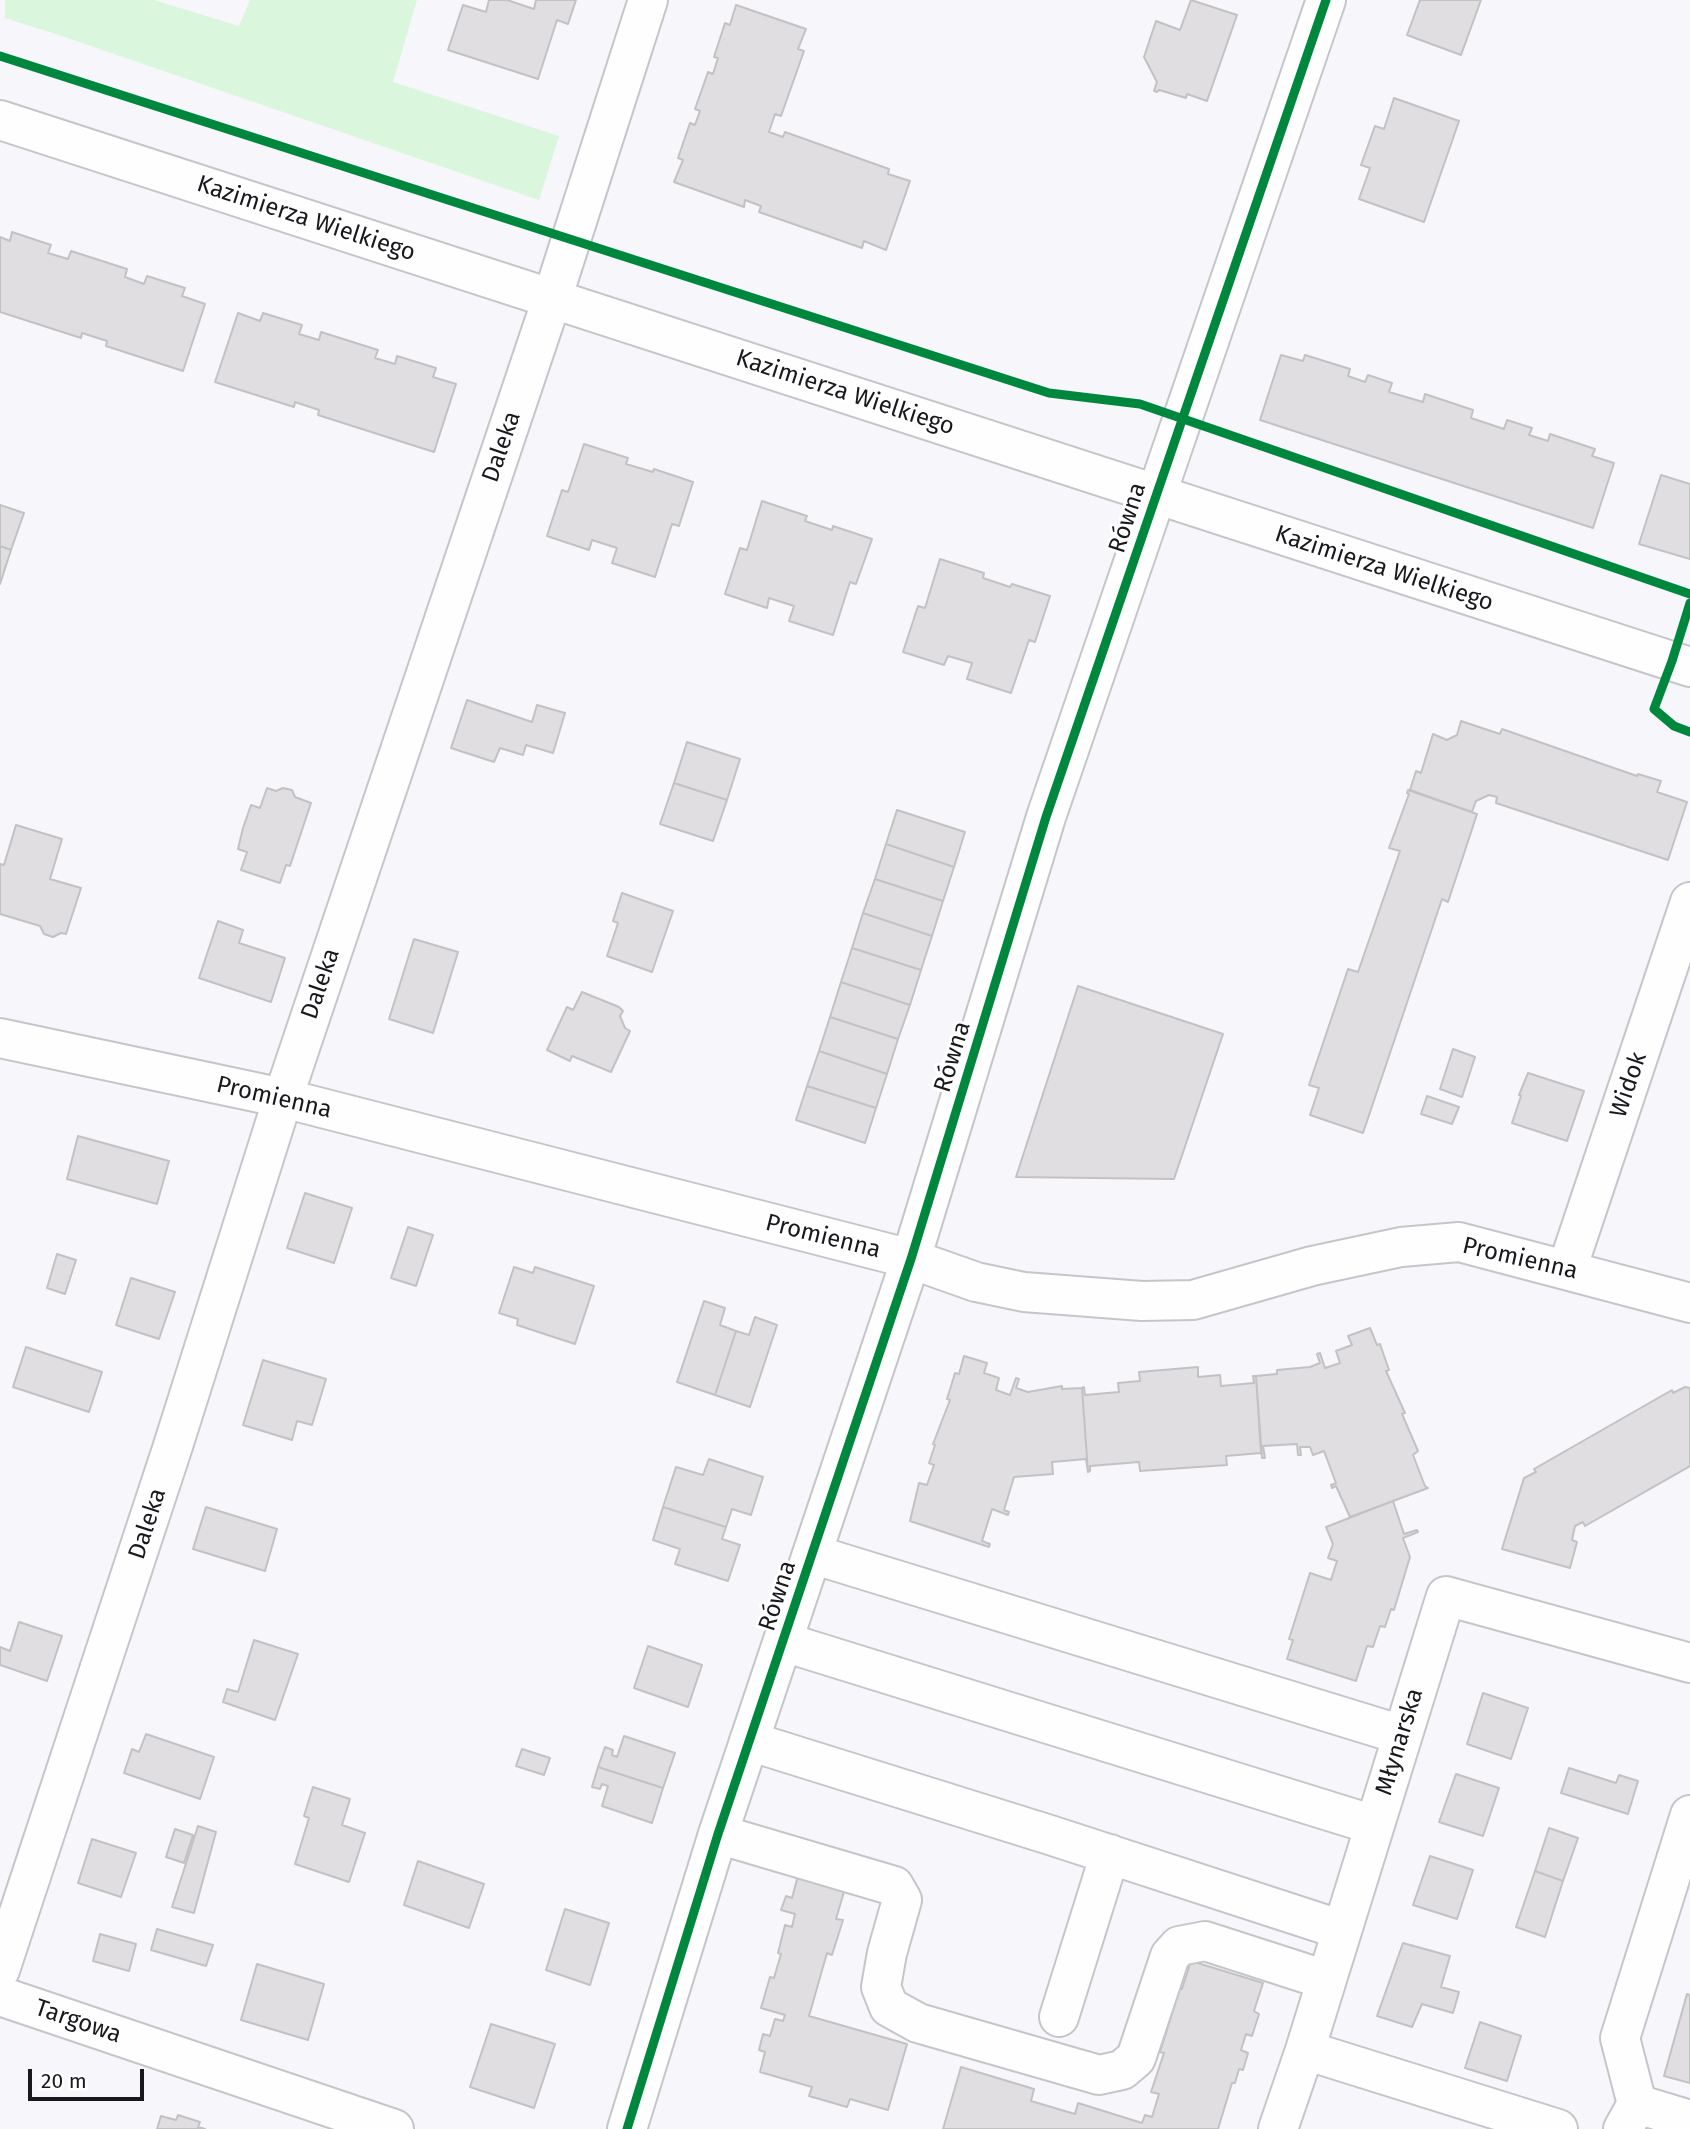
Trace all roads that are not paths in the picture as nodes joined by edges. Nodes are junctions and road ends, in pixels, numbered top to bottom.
1 (648, 0) edge
2 (1326, 0) edge
3 (0, 120) edge
4 (552, 299) junction
5 (1155, 494) junction
6 (1690, 667) edge
7 (1690, 902) edge
8 (0, 1038) edge
9 (283, 1098) junction
10 (911, 1259) junction
11 (1567, 1269) junction
12 (1690, 1303) edge
13 (812, 1554) junction
14 (783, 1642) junction
15 (1690, 1663) edge
16 (1402, 1735) junction
17 (749, 1741) junction
18 (1690, 1815) edge
19 (1374, 1825) junction
20 (718, 1834) junction
21 (1110, 1854) junction
22 (1342, 1930) junction
23 (0, 1970) edge
24 (1326, 1980) junction
25 (0, 1996) edge
26 (1059, 2017) dead end
27 (1305, 2050) junction
28 (1630, 2116) edge
29 (1690, 2120) edge
30 (635, 2127) edge
31 (394, 2129) edge
32 (1278, 2129) edge
33 (1558, 2129) edge

1 - 4 street, Daleka
2 - 5 street, Równa
3 - 4 street, Kazimierza Wielkiego
4 - 5 street, Kazimierza Wielkiego
4 - 9 street, Daleka
5 - 6 street, Kazimierza Wielkiego
5 - 10 street, Równa
7 - 11 street, Widok
8 - 9 street, Promienna
9 - 10 street, Promienna
9 - 23 street, Daleka
10 - 11 street, Promienna
10 - 13 street, Równa
11 - 12 street, Promienna
13 - 14 street, Równa
13 - 16 street
14 - 17 street, Równa
14 - 19 street
15 - 16 street, Młynarska
16 - 19 street, Młynarska
17 - 20 street, Równa
17 - 21 street
18 - 28 street
19 - 22 street, Młynarska
20 - 24 street
20 - 30 street, Równa
21 - 22 street
21 - 26 street
22 - 24 street, Młynarska
24 - 27 street, Młynarska
25 - 31 street, Targowa
27 - 32 street, Młynarska
27 - 33 street
28 - 29 street

